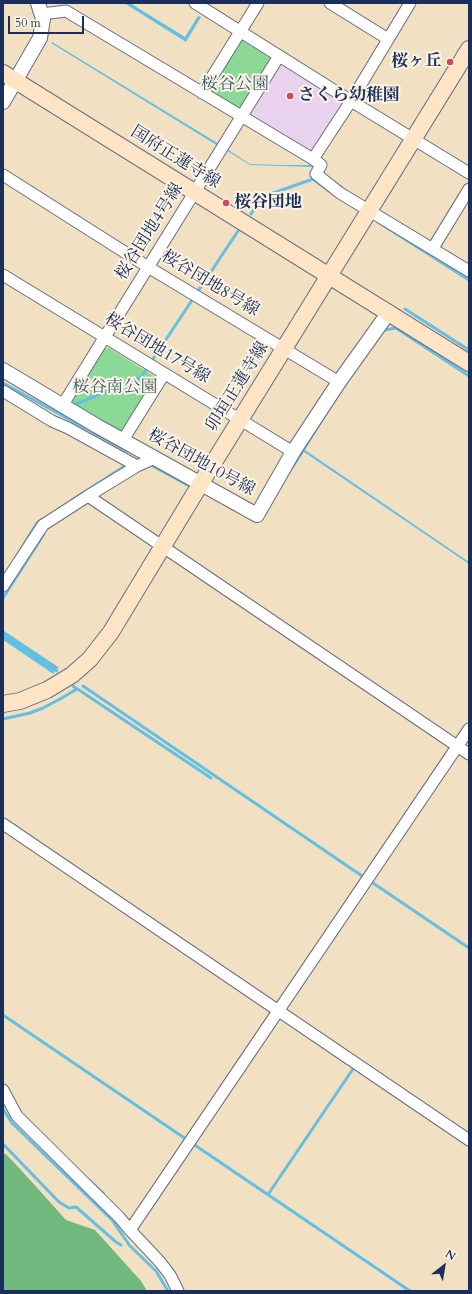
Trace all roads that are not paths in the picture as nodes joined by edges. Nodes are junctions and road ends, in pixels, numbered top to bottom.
1 (195, 3) edge
2 (258, 3) edge
3 (330, 3) edge
4 (410, 3) edge
5 (40, 8) edge
6 (240, 31) junction
7 (388, 39) junction
8 (469, 49) edge
9 (279, 56) junction
10 (9, 77) edge
11 (202, 93) junction
12 (351, 101) junction
13 (3, 102) edge
14 (241, 117) junction
15 (414, 139) junction
16 (313, 159) junction
17 (469, 173) edge
18 (3, 176) edge
19 (469, 189) edge
20 (194, 193) junction
21 (370, 211) junction
22 (433, 248) junction
23 (148, 267) junction
24 (469, 271) edge
25 (3, 275) edge
26 (330, 276) junction
27 (389, 312) junction
28 (105, 338) junction
29 (284, 348) junction
30 (469, 363) edge
31 (3, 370) edge
32 (164, 374) junction
33 (339, 382) junction
34 (3, 391) edge
35 (62, 406) junction
36 (240, 420) junction
37 (123, 440) junction
38 (293, 452) junction
39 (155, 458) junction
40 (137, 466) junction
41 (201, 484) junction
42 (88, 496) junction
43 (163, 547) junction
44 (3, 586) edge
45 (3, 704) edge
46 (469, 729) edge
47 (458, 746) junction
48 (469, 754) edge
49 (3, 824) edge
50 (278, 1010) junction
51 (3, 1090) edge
52 (469, 1140) edge
53 (130, 1230) junction
54 (178, 1291) edge

1 - 6 street
2 - 6 street
3 - 7 street
4 - 7 street
5 - 10 street
5 - 11 street
6 - 9 street
6 - 11 street
7 - 12 street
8 - 15 main road, 卯垣正蓮寺線
9 - 12 street
9 - 14 street, 桜谷団地4号線
10 - 13 street
10 - 20 main road, 国府正蓮寺線
11 - 14 street
12 - 15 street
12 - 16 street
14 - 16 street
14 - 20 street, 桜谷団地4号線
15 - 17 street
15 - 21 main road, 卯垣正蓮寺線
16 - 21 street
18 - 23 street, 桜谷団地8号線
19 - 22 street
20 - 23 street, 桜谷団地4号線
20 - 26 main road, 国府正蓮寺線
21 - 22 street
21 - 26 main road, 卯垣正蓮寺線
22 - 24 street
23 - 28 street, 桜谷団地4号線
23 - 29 street, 桜谷団地8号線
25 - 28 street, 桜谷団地17号線
26 - 27 main road, 国府正蓮寺線
26 - 29 main road, 卯垣正蓮寺線
27 - 30 main road, 国府正蓮寺線
27 - 33 street, 桜谷団地10号線
28 - 32 street, 桜谷団地17号線
28 - 35 street, 桜谷団地4号線
29 - 33 street, 桜谷団地8号線
29 - 36 main road, 卯垣正蓮寺線
31 - 35 street, 桜谷団地10号線
32 - 36 street, 桜谷団地17号線
32 - 37 street
33 - 38 street, 桜谷団地10号線
34 - 40 street
35 - 37 street, 桜谷団地10号線
36 - 38 street, 桜谷団地17号線
36 - 41 main road, 卯垣正蓮寺線
37 - 39 street, 桜谷団地10号線
38 - 41 street, 桜谷団地10号線
39 - 40 street
39 - 41 street, 桜谷団地10号線
40 - 42 street
41 - 43 main road, 卯垣正蓮寺線
42 - 43 street
42 - 44 street
43 - 45 main road, 卯垣正蓮寺線
43 - 47 street
46 - 47 street
47 - 48 street
47 - 50 street
49 - 50 street
50 - 52 street
50 - 53 street
51 - 53 street
53 - 54 street

